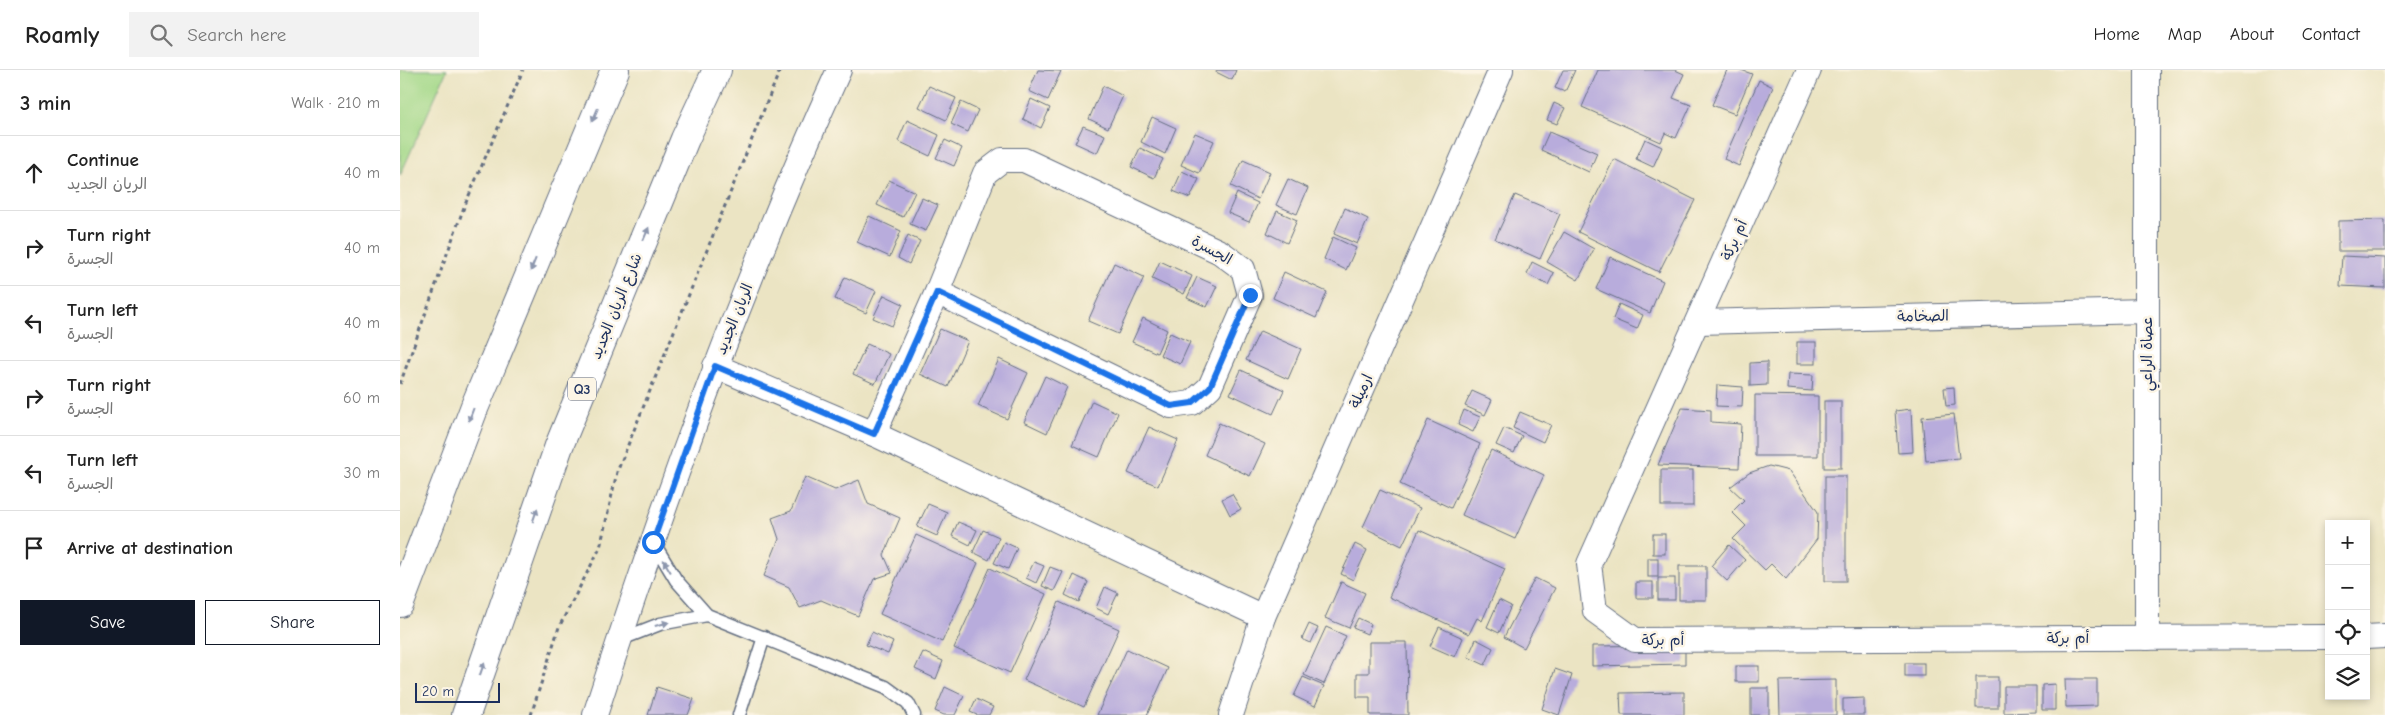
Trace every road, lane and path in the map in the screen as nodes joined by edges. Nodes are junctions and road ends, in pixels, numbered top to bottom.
1 (523, 70) edge
2 (615, 70) edge
3 (717, 70) edge
4 (780, 70) edge
5 (839, 70) edge
6 (1501, 70) edge
7 (1810, 70) edge
8 (2147, 70) edge
9 (937, 292) junction
10 (2147, 311) junction
11 (1698, 322) junction
12 (715, 366) junction
13 (400, 384) edge
14 (874, 434) junction
15 (653, 542) junction
16 (400, 603) edge
17 (707, 614) junction
18 (1263, 617) junction
19 (2385, 636) edge
20 (764, 637) junction
21 (2325, 637) edge
22 (2370, 637) edge
23 (2147, 638) junction
24 (619, 640) junction
25 (466, 715) edge
26 (531, 715) edge
27 (595, 715) edge
28 (738, 715) edge
29 (914, 715) edge
30 (1231, 715) edge

1 - 13 path
2 -> 16 highway
25 -> 3 highway, شارع الريان الجديد / Q3
4 - 26 path
5 - 12 street, الريان الجديد
6 - 18 street, ارميلة
7 - 11 street, أم بركة
8 - 10 street, عصاة الراعي
9 - 9 street, الجسرة
9 - 14 street, الجسرة
10 - 11 street, الصخامة
10 - 23 street, عصاة الراعي
11 - 23 street, أم بركة
12 - 14 street
12 - 15 street, الريان الجديد
14 - 18 street
17 -> 15 lane
15 - 24 street, الريان الجديد
17 - 20 lane
24 -> 17 lane
18 - 30 street, ارميلة
19 - 22 street
20 - 28 lane
20 - 29 lane
21 - 23 street, أم بركة
24 - 27 street, الريان الجديد

